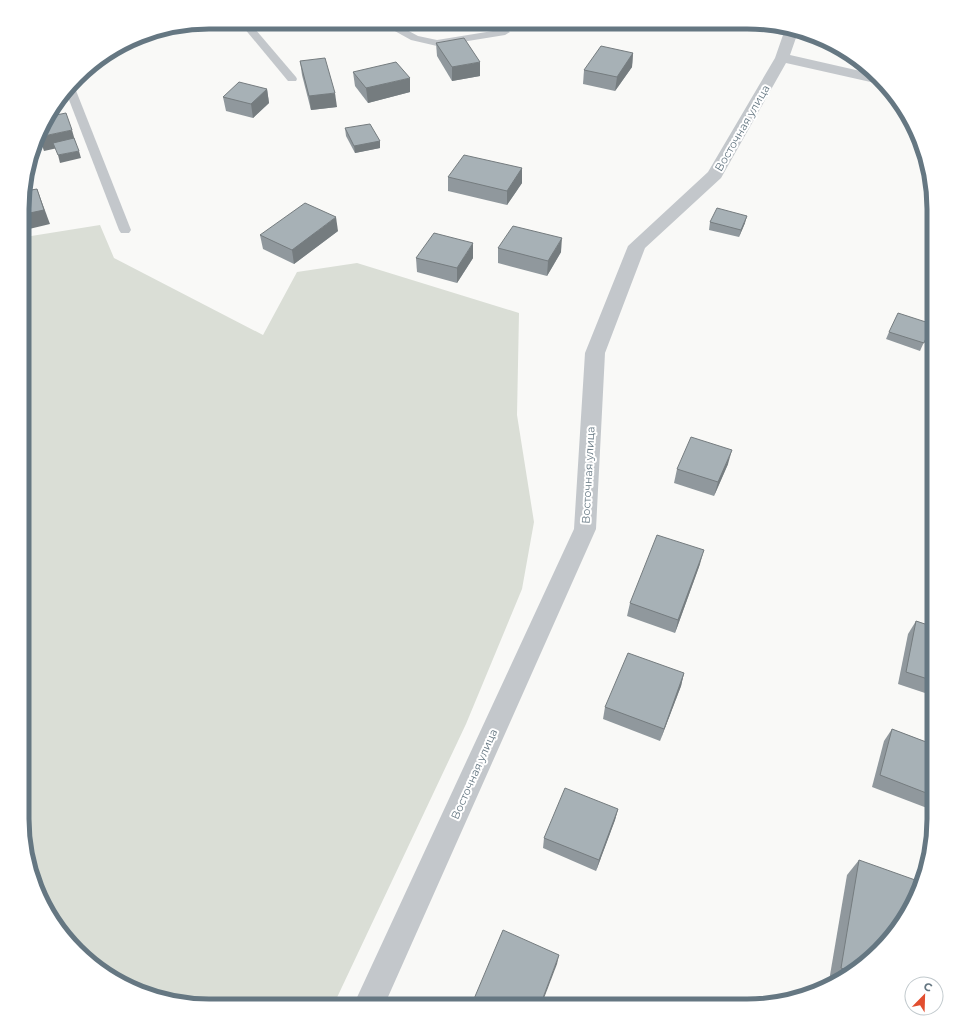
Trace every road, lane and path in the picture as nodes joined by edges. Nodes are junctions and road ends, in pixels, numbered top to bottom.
1 (250, 29) edge
2 (400, 29) edge
3 (505, 32) dead end
4 (790, 34) edge
5 (782, 58) junction
6 (870, 78) edge
7 (292, 79) dead end
8 (72, 93) edge
9 (125, 230) dead end
10 (371, 999) edge

1 - 7 lane
2 - 3 lane
4 - 5 street, Восточная улица
5 - 6 street
5 - 10 street, Восточная улица
8 - 9 lane

